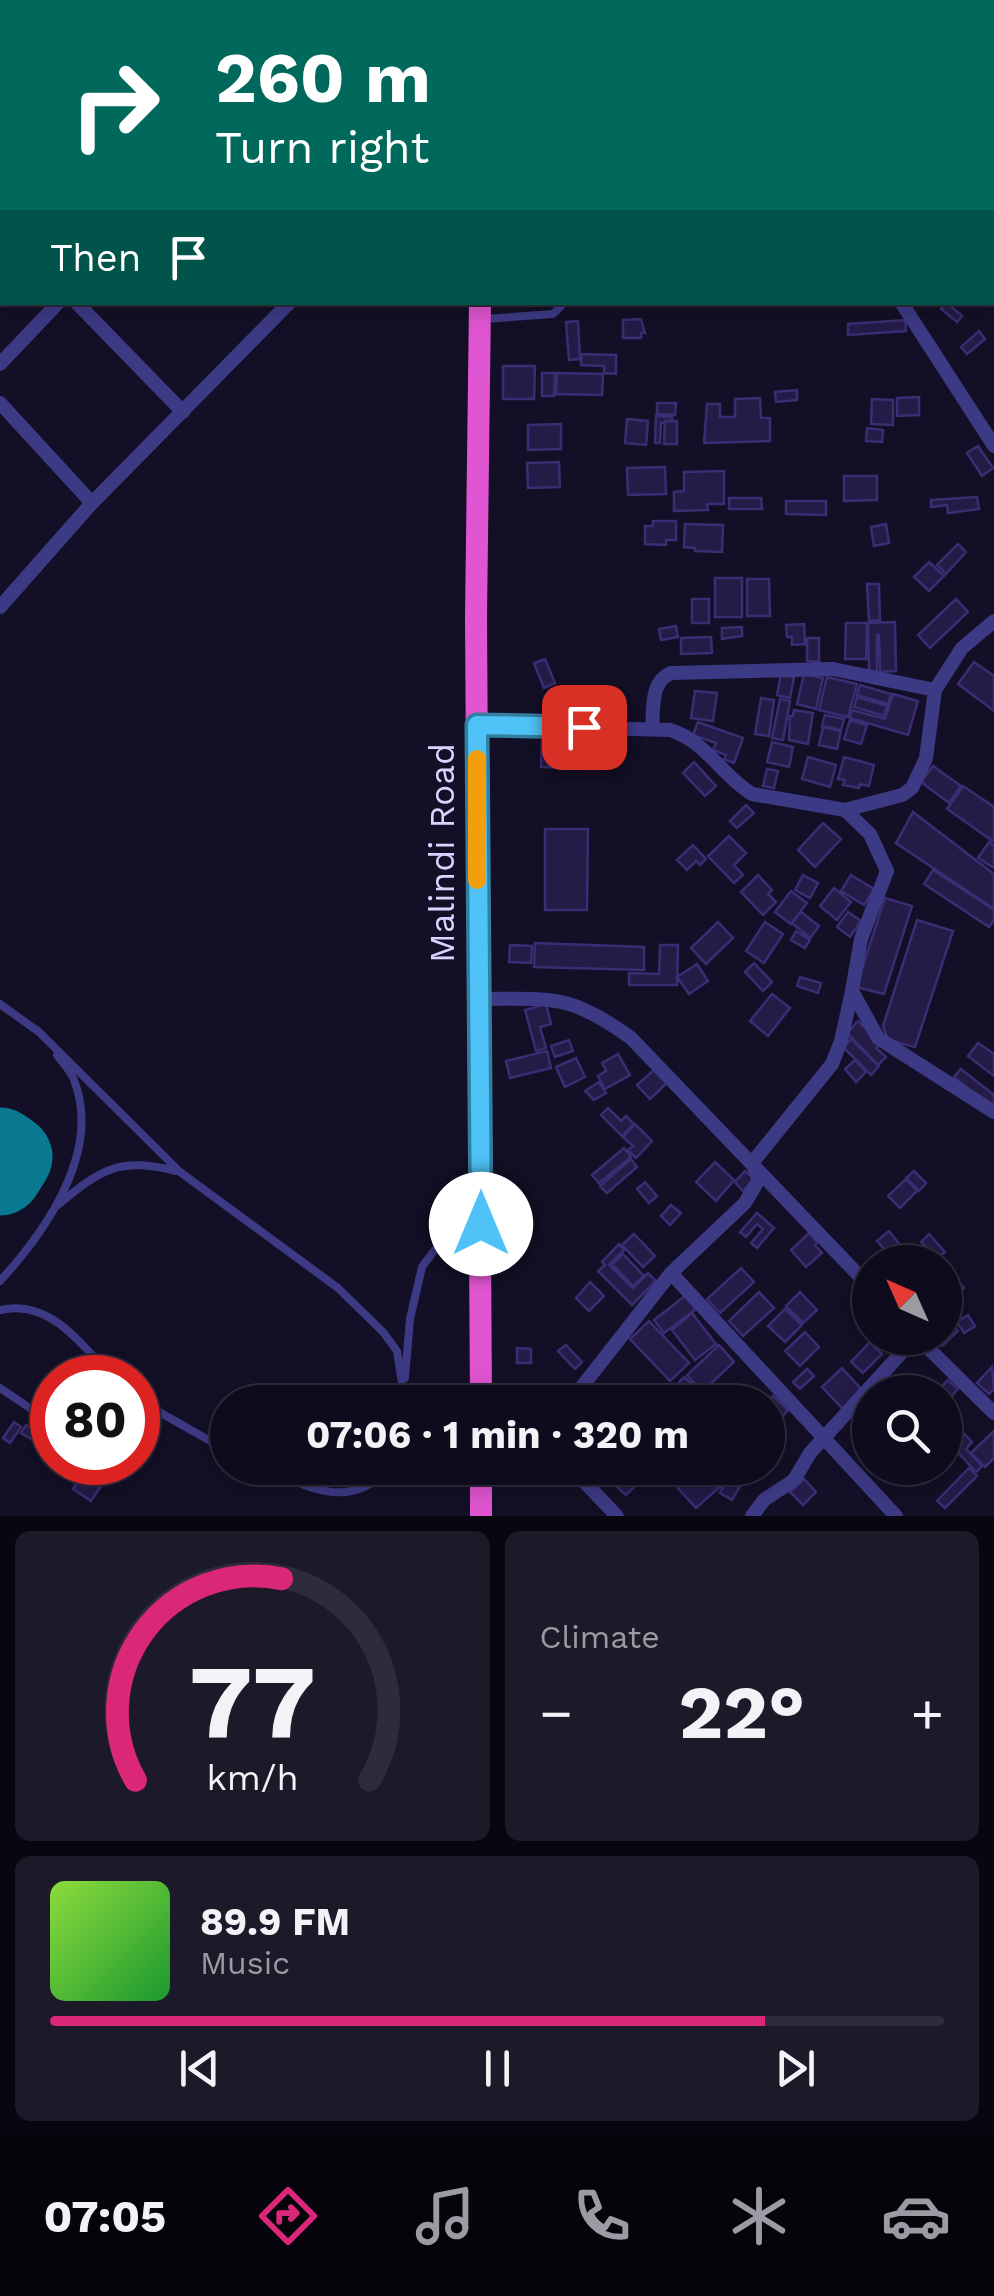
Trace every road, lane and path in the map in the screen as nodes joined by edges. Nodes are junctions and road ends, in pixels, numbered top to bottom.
1 (56, 305) edge
2 (79, 305) edge
3 (287, 305) edge
4 (505, 305) edge
5 (562, 305) edge
6 (903, 305) edge
7 (480, 311) edge
8 (504, 316) junction
9 (0, 364) edge
10 (0, 404) edge
11 (183, 412) junction
12 (994, 446) edge
13 (92, 503) junction
14 (0, 606) edge
15 (994, 620) edge
16 (935, 690) junction
17 (477, 725) junction
18 (652, 728) junction
19 (845, 810) junction
20 (852, 991) junction
21 (478, 1000) junction
22 (0, 1004) edge
23 (37, 1030) junction
24 (994, 1112) edge
25 (752, 1163) junction
26 (180, 1172) junction
27 (481, 1188) junction
28 (55, 1208) junction
29 (852, 1269) edge
30 (671, 1273) junction
31 (0, 1280) edge
32 (0, 1310) edge
33 (93, 1355) edge
34 (900, 1355) edge
35 (934, 1355) edge
36 (405, 1385) edge
37 (405, 1385) edge
38 (481, 1385) edge
39 (583, 1385) edge
40 (0, 1388) edge
41 (30, 1408) edge
42 (160, 1412) edge
43 (994, 1413) edge
44 (824, 1438) junction
45 (210, 1441) edge
46 (302, 1485) edge
47 (370, 1485) edge
48 (481, 1485) edge
49 (587, 1485) edge
50 (481, 1516) edge
51 (617, 1516) edge
52 (752, 1516) edge
53 (896, 1516) edge

1 - 9 street
2 - 11 street
3 - 11 street
4 - 8 lane
5 - 8 lane
6 - 12 street
7 - 8 lane
7 - 17 highway, Malindi Road
10 - 13 street
11 - 13 street
13 - 14 street
15 - 16 street
16 - 18 street
16 - 19 street
17 - 18 street
17 - 21 highway, Malindi Road
18 - 19 street
19 - 20 street
20 - 24 street
20 - 25 street
21 - 25 street
21 - 27 highway, Malindi Road
22 - 23 lane
23 - 26 lane
23 - 28 lane
25 - 29 street
25 - 30 street
26 - 28 lane
26 - 37 lane
27 - 36 lane
27 - 38 highway, Malindi Road
28 - 31 lane
30 - 39 street
30 - 44 street
32 - 33 lane
34 - 44 street
35 - 43 street
40 - 41 lane
42 - 45 lane
44 - 52 street
44 - 53 street
46 - 47 lane
48 - 50 highway
49 - 51 street

